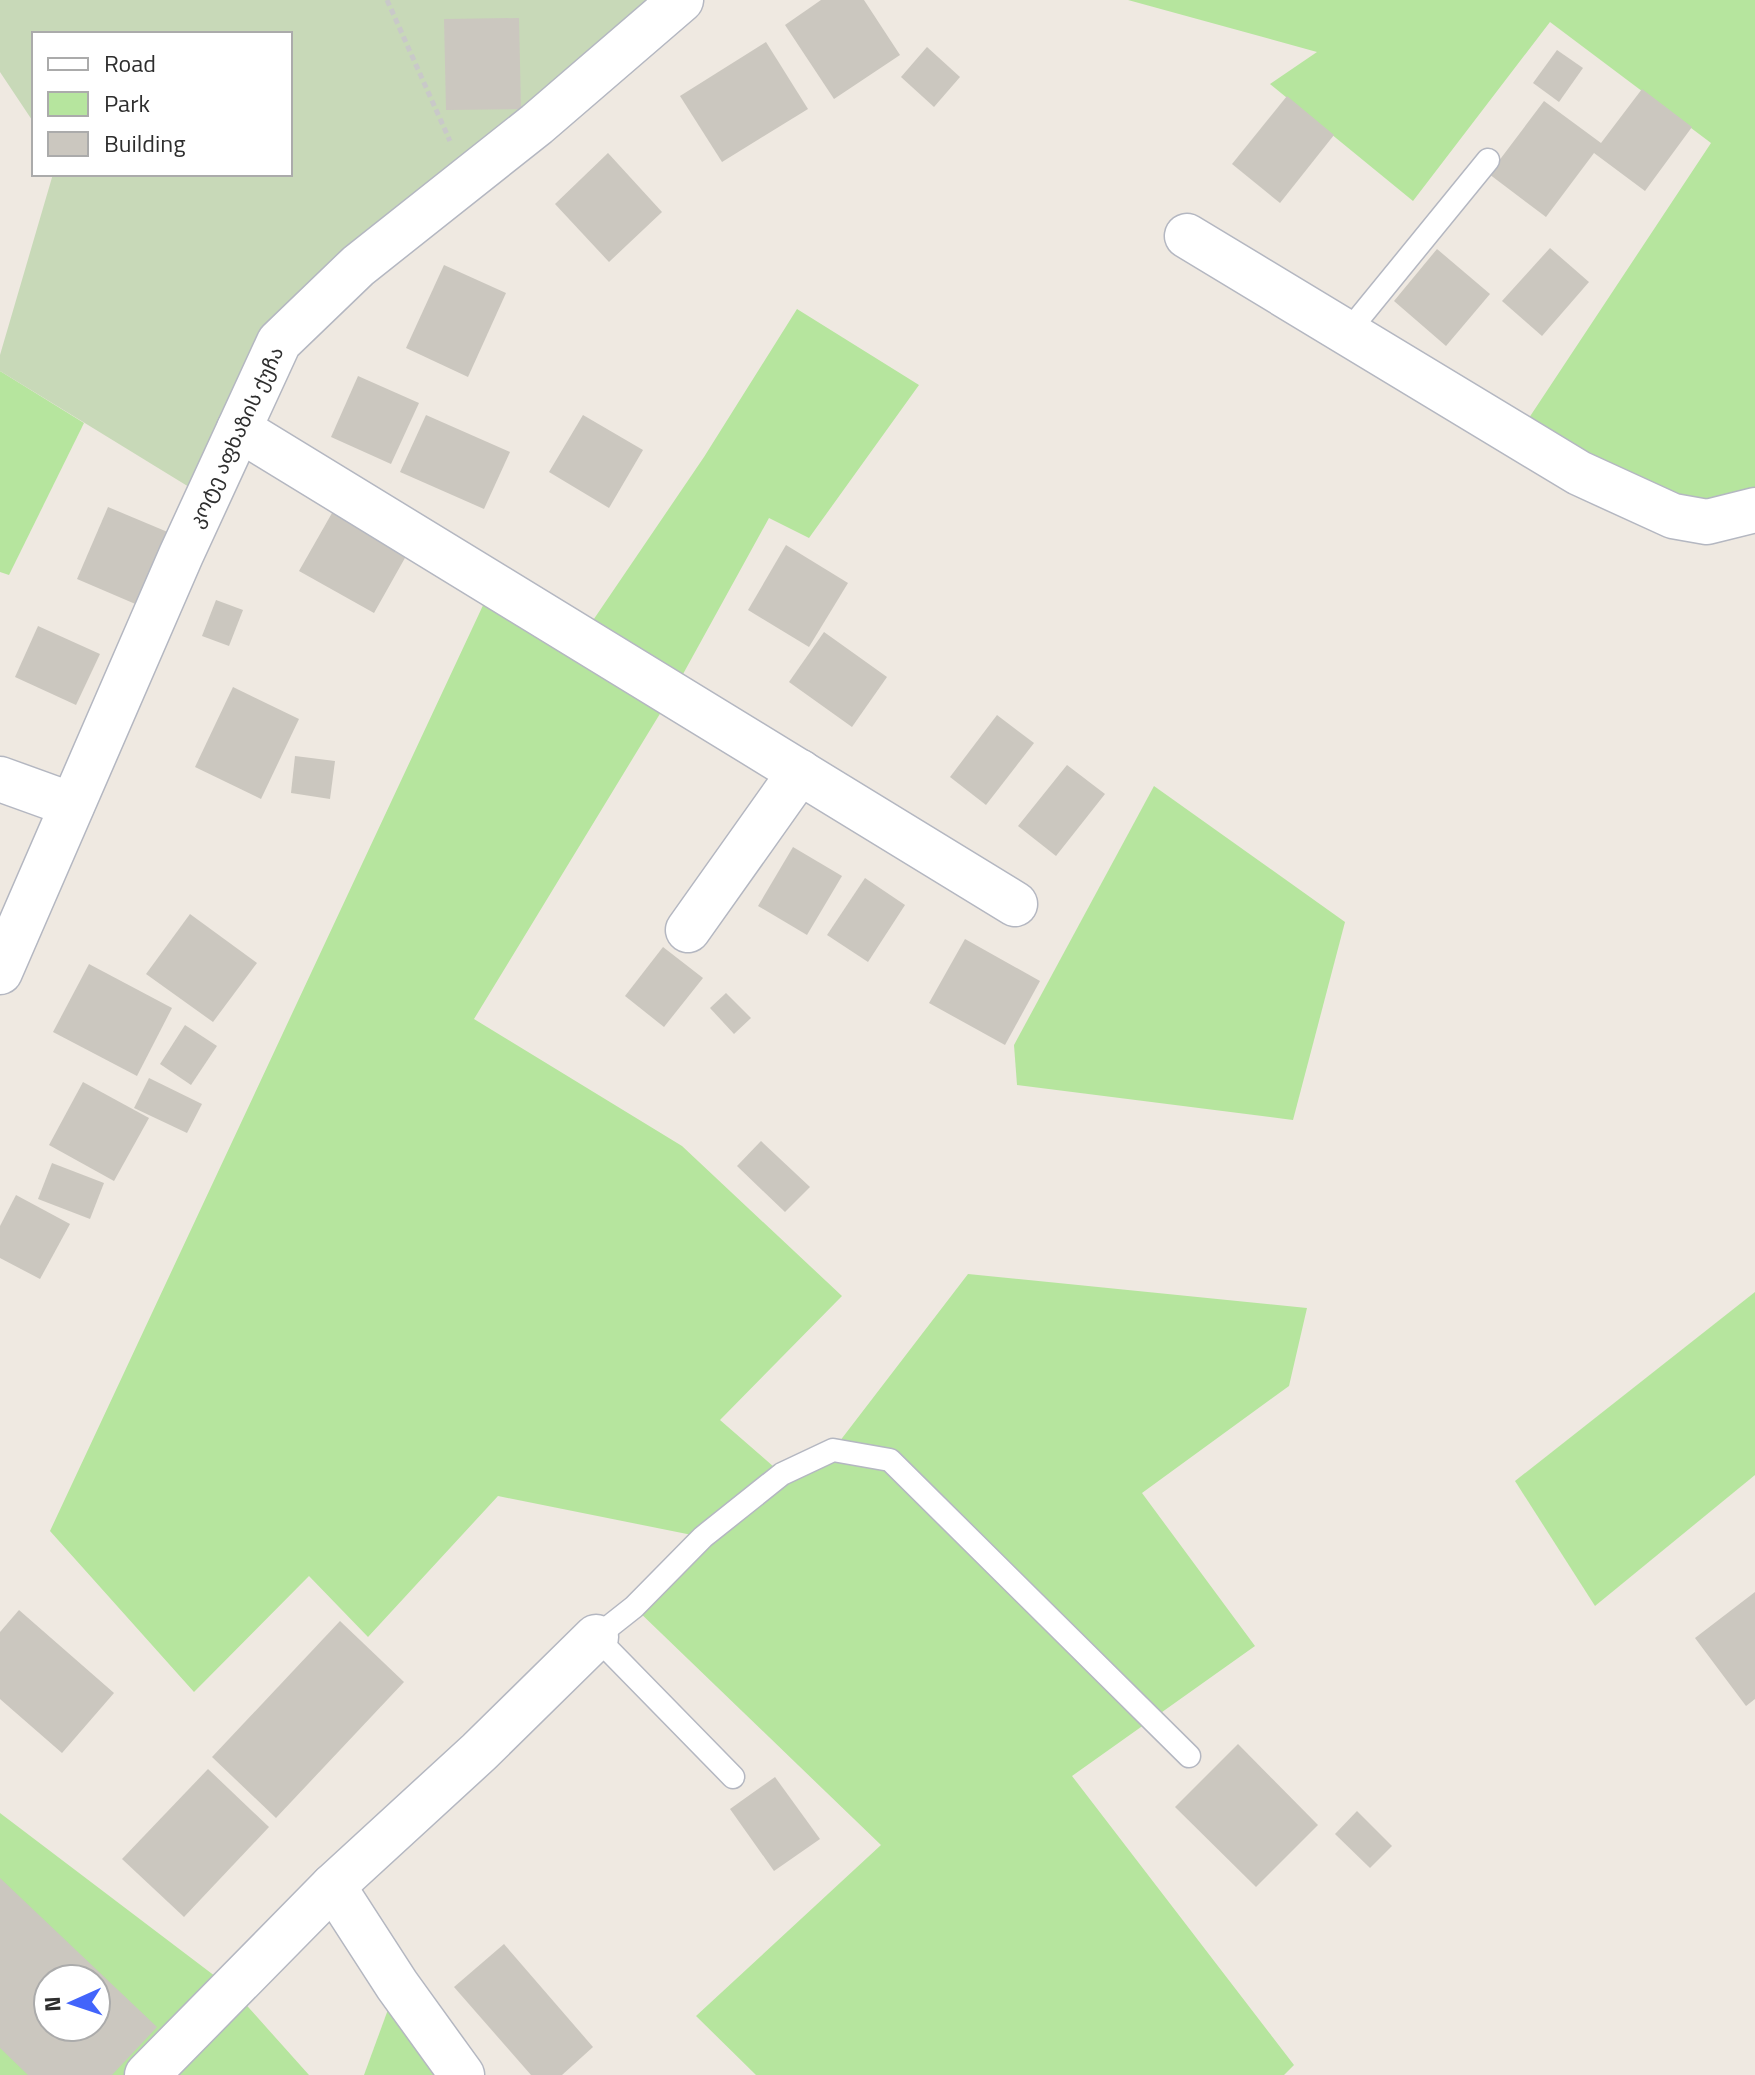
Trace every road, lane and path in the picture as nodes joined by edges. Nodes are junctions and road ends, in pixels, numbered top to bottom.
1 (387, 0) edge
2 (681, 0) edge
3 (1488, 160) dead end
4 (467, 179) junction
5 (1187, 236) dead end
6 (1347, 333) junction
7 (239, 429) junction
8 (1755, 510) edge
9 (800, 772) junction
10 (0, 779) edge
11 (72, 805) junction
12 (1015, 904) dead end
13 (688, 930) dead end
14 (0, 972) edge
15 (596, 1637) junction
16 (1189, 1756) dead end
17 (733, 1777) dead end
18 (333, 1886) junction
19 (147, 2075) edge
20 (462, 2075) edge

1 - 4 path
2 - 4 street, კოტე აფხაზის ქუჩა
3 - 6 lane
4 - 7 street, კოტე აფხაზის ქუჩა
5 - 6 street
6 - 8 street
7 - 9 street
7 - 11 street, კოტე აფხაზის ქუჩა
9 - 12 street
9 - 13 street
10 - 11 street
11 - 14 street, კოტე აფხაზის ქუჩა
15 - 16 lane
15 - 17 lane
15 - 18 street
18 - 19 street
18 - 20 street

